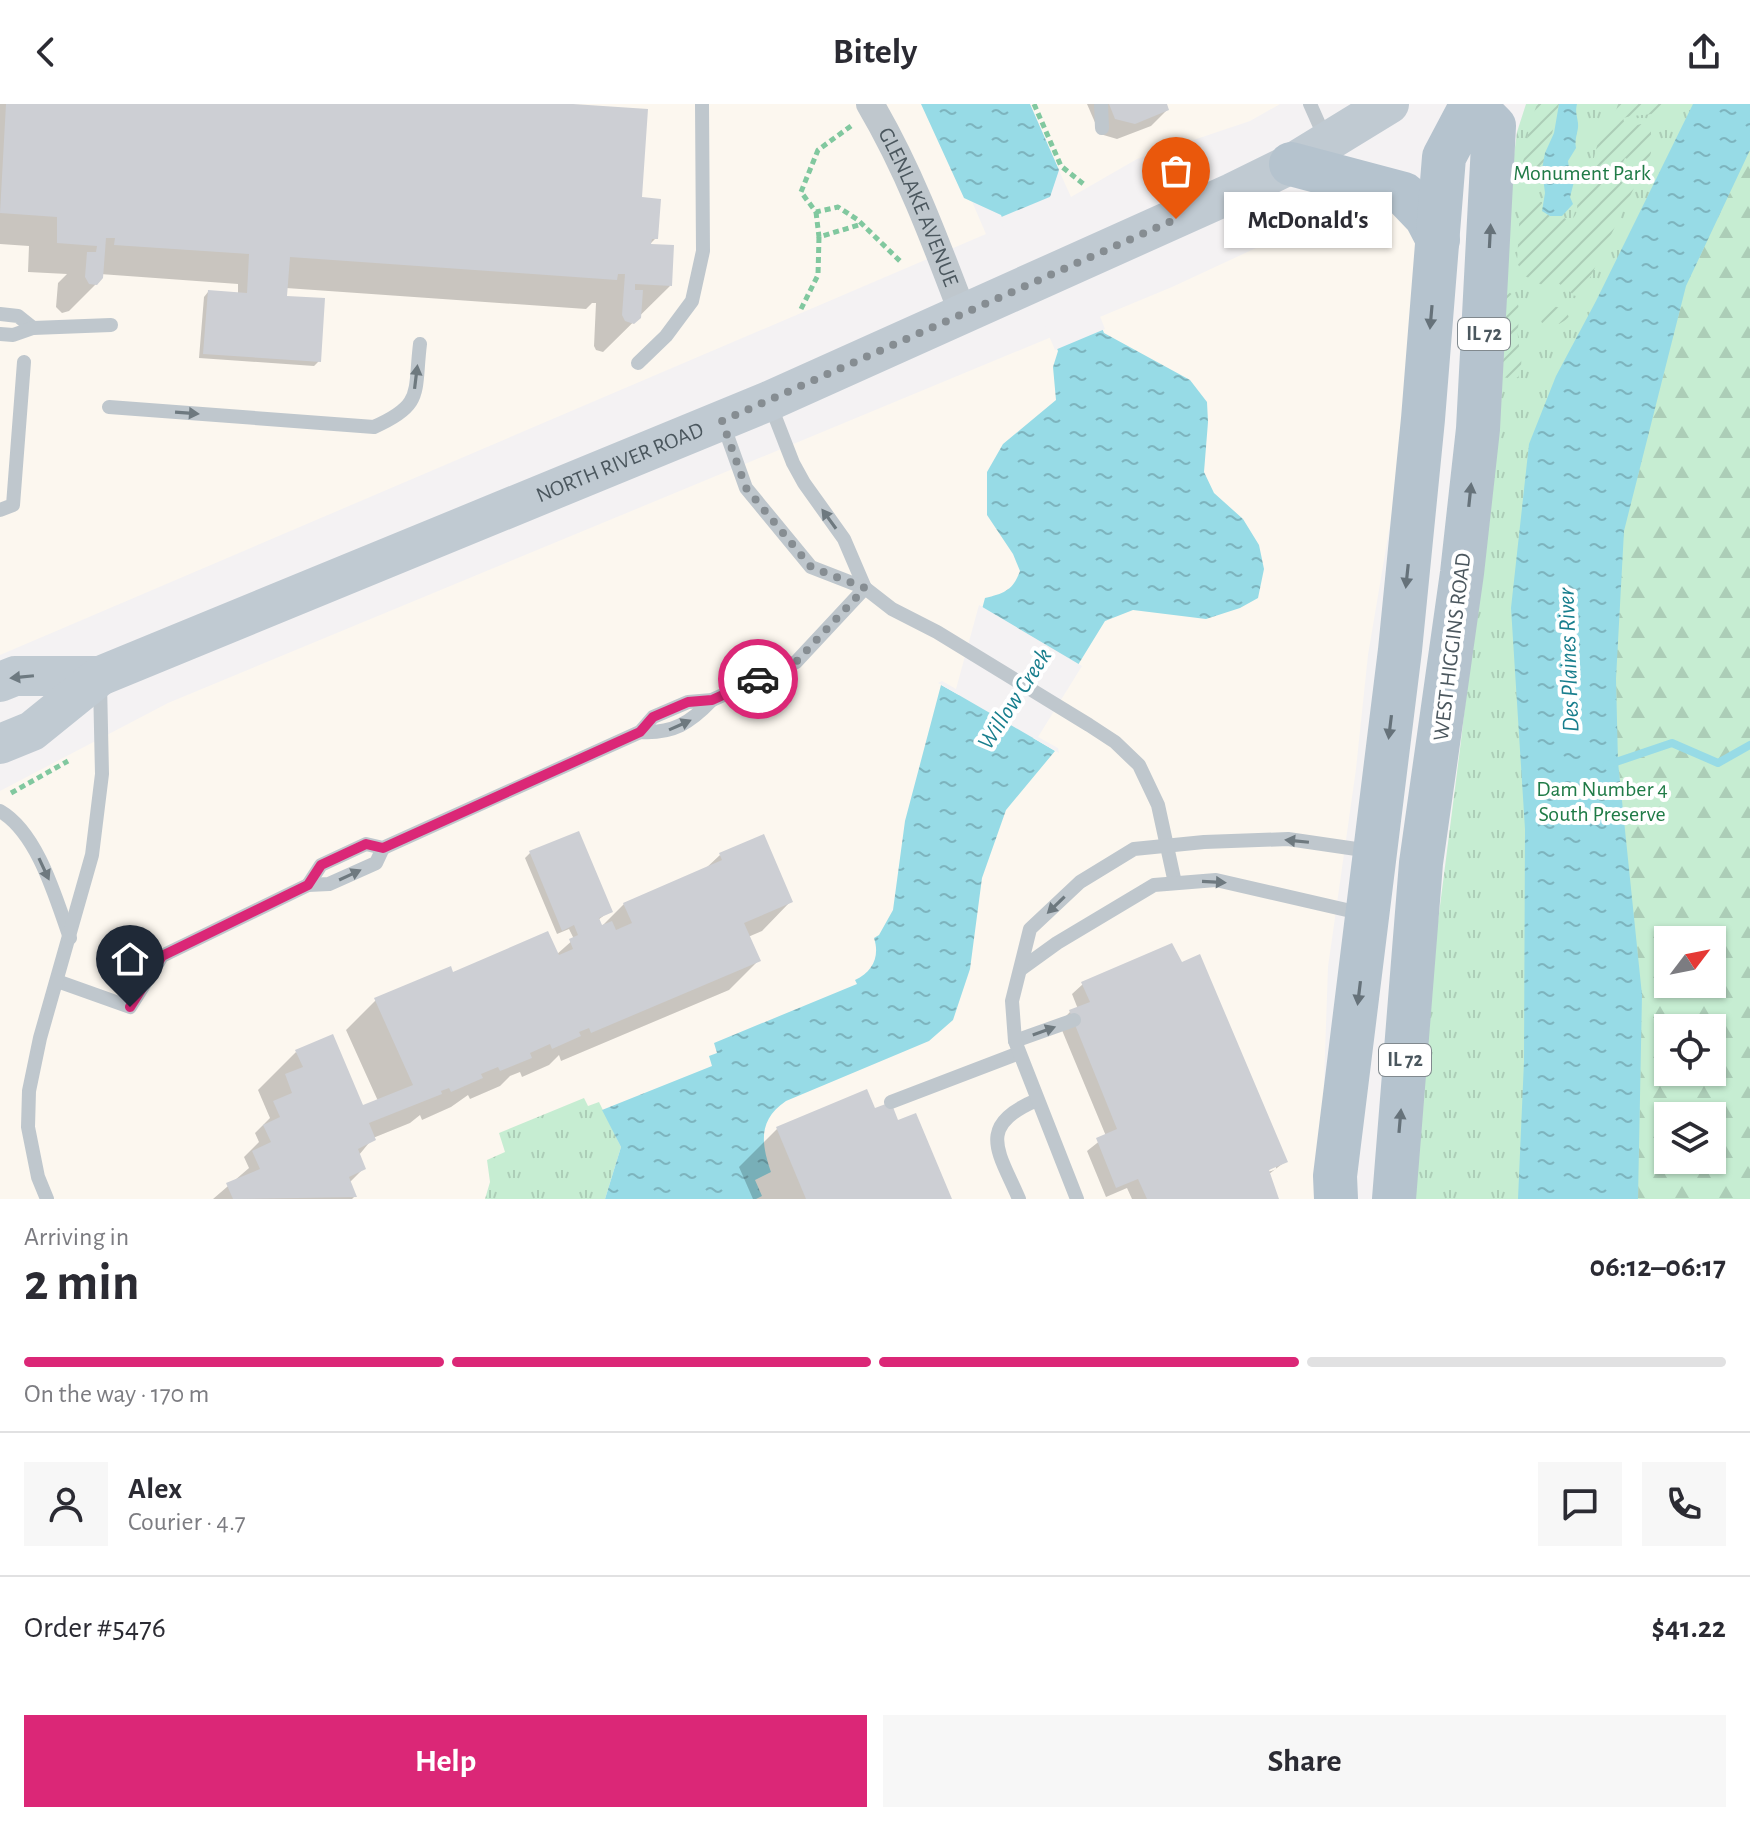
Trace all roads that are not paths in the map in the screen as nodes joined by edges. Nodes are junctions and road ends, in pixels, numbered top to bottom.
1 (702, 104) edge
2 (1101, 104) edge
3 (1310, 104) edge
4 (1389, 104) edge
5 (864, 112) edge
6 (1102, 128) dead end
7 (1309, 153) junction
8 (1438, 240) junction
9 (0, 314) edge
10 (963, 314) junction
11 (111, 325) dead end
12 (33, 328) junction
13 (0, 334) edge
14 (420, 344) dead end
15 (24, 362) dead end
16 (638, 363) dead end
17 (769, 401) junction
18 (109, 407) dead end
19 (722, 421) junction
20 (0, 510) edge
21 (865, 588) junction
22 (100, 676) junction
23 (0, 682) edge
24 (0, 744) edge
25 (0, 811) edge
26 (1168, 845) junction
27 (383, 848) junction
28 (1374, 852) junction
29 (1421, 863) junction
30 (1175, 883) junction
31 (308, 885) junction
32 (1369, 916) junction
33 (1416, 922) junction
34 (70, 939) junction
35 (1021, 969) junction
36 (57, 981) junction
37 (1074, 1020) dead end
38 (1017, 1047) junction
39 (1037, 1100) junction
40 (891, 1102) dead end
41 (47, 1199) edge
42 (1019, 1199) edge
43 (1077, 1199) edge
44 (1336, 1199) edge
45 (1394, 1199) edge

1 - 16 lane
2 - 6 lane
3 - 7 lane
4 - 7 main road, NORTH RIVER ROAD
5 - 10 street, GLENLAKE AVENUE
7 - 8 main road
7 - 10 main road, NORTH RIVER ROAD
8 -> 28 main road, WEST HIGGINS ROAD / IL 72
29 -> 8 main road, WEST HIGGINS ROAD / IL 72
9 - 12 lane
10 - 17 main road, NORTH RIVER ROAD
11 - 12 lane
12 - 13 lane
18 -> 14 lane
15 - 20 lane
17 - 19 main road, NORTH RIVER ROAD
21 -> 17 lane
19 - 21 lane
19 - 22 main road, NORTH RIVER ROAD
21 - 26 lane
21 - 27 lane
22 -> 23 main road, NORTH RIVER ROAD
22 - 24 main road, NORTH RIVER ROAD
22 - 34 lane
25 -> 34 lane
28 -> 26 lane
26 - 30 lane
26 -> 35 lane
31 -> 27 lane
27 - 31 lane
28 - 29 street
28 - 32 main road, WEST HIGGINS ROAD / IL 72
29 - 33 main road, WEST HIGGINS ROAD / IL 72
30 -> 32 lane
30 - 35 lane
31 - 36 lane
32 - 33 street
32 -> 44 main road, WEST HIGGINS ROAD / IL 72
45 -> 33 main road, WEST HIGGINS ROAD / IL 72
34 - 36 lane
35 - 38 lane
36 - 41 lane
38 -> 37 lane
38 - 39 lane
38 - 40 lane
39 - 42 lane
39 - 43 lane

